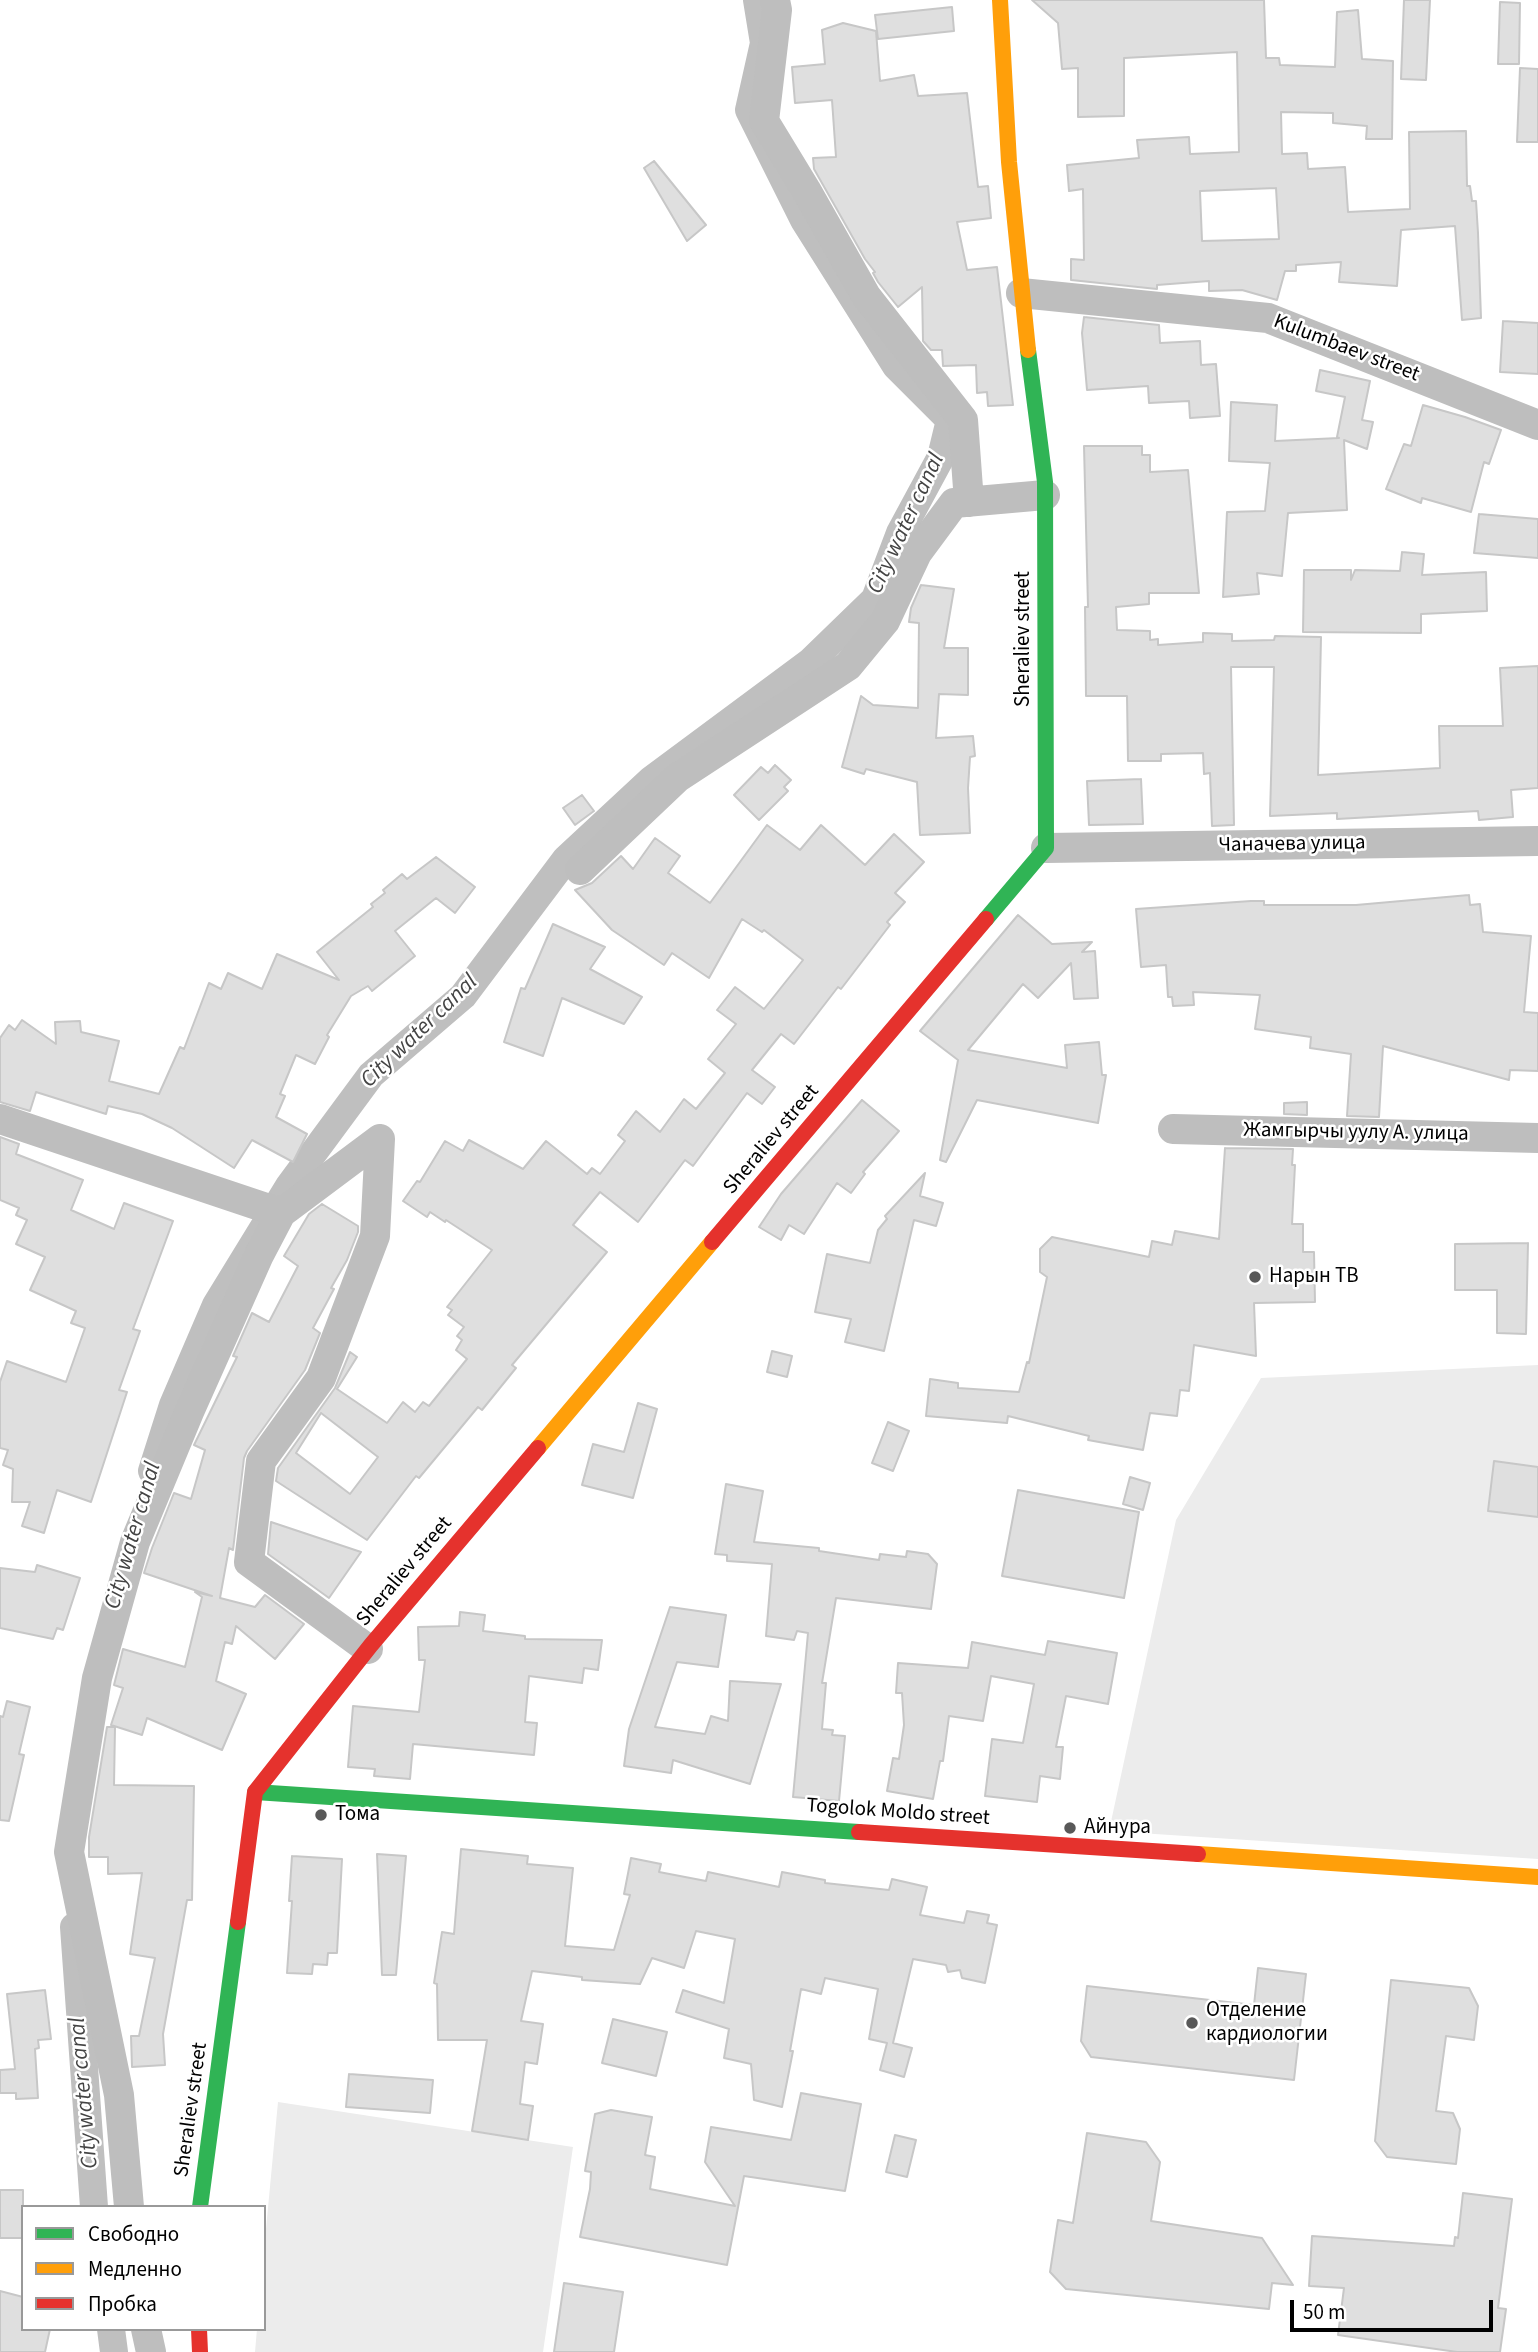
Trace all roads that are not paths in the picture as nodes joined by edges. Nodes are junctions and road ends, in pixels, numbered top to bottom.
1 (775, 0) edge
2 (1000, 0) edge
3 (1021, 293) junction
4 (1538, 425) edge
5 (1045, 495) junction
6 (969, 502) junction
7 (1538, 841) edge
8 (1046, 848) junction
9 (580, 870) dead end
10 (0, 1119) edge
11 (1173, 1129) dead end
12 (1538, 1138) edge
13 (281, 1213) junction
14 (368, 1649) junction
15 (255, 1792) junction
16 (1538, 1877) edge
17 (129, 2205) edge
18 (200, 2205) edge
19 (146, 2331) edge
20 (199, 2331) edge
21 (151, 2352) edge
22 (200, 2352) edge

1 - 6 street
2 - 3 street, Sheraliev street
3 - 4 street, Kulumbaev street
3 - 5 street, Sheraliev street
5 - 6 street
5 - 8 street, Sheraliev street
6 - 9 street
7 - 8 street, Чаначева улица
8 - 14 street, Sheraliev street
10 - 13 street
11 - 12 street, Жамгырчы уулу А. улица
13 - 14 street
13 - 17 street
14 - 15 street, Sheraliev street
15 - 16 street, Togolok Moldo street
15 - 18 street, Sheraliev street
19 - 21 street
20 - 22 street

